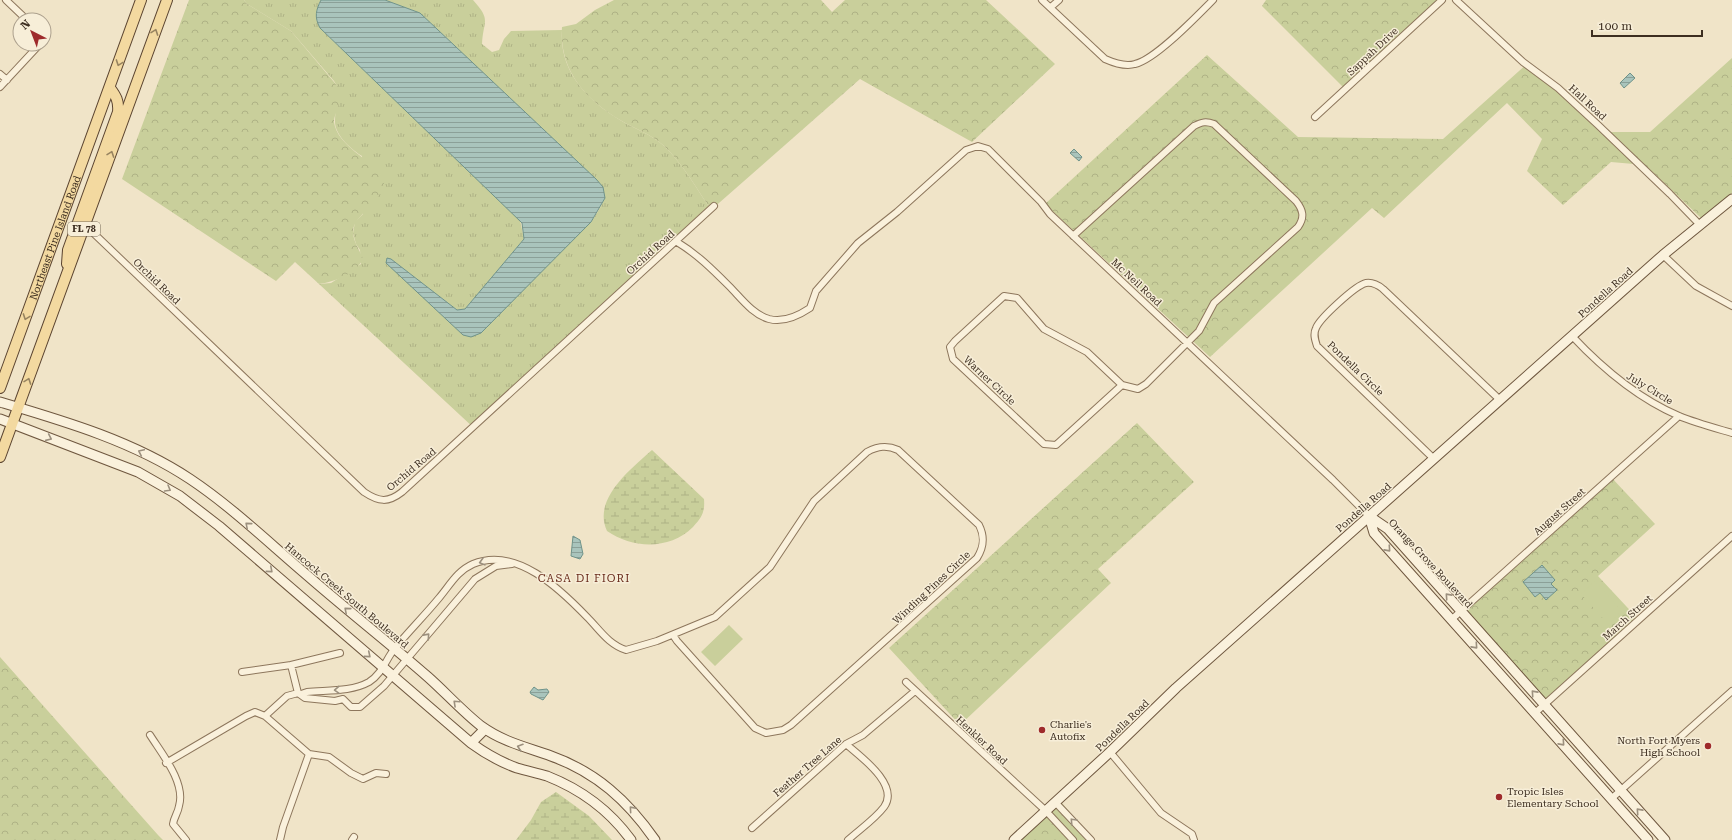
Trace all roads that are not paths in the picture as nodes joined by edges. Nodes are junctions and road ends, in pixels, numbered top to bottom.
1 (6, 0) edge
2 (142, 0) edge
3 (167, 0) edge
4 (1042, 0) edge
5 (1059, 0) edge
6 (1213, 0) edge
7 (1442, 0) edge
8 (1456, 0) edge
9 (1051, 8) junction
10 (19, 12) edge
11 (33, 52) edge
12 (0, 74) edge
13 (7, 80) junction
14 (0, 87) edge
15 (110, 88) junction
16 (1315, 117) dead end
17 (1732, 199) edge
18 (714, 206) dead end
19 (85, 225) junction
20 (1700, 225) junction
21 (1074, 236) junction
22 (677, 242) junction
23 (1664, 255) junction
24 (66, 276) junction
25 (1732, 306) edge
26 (1572, 336) junction
27 (1187, 342) junction
28 (1122, 386) junction
29 (0, 388) edge
30 (1500, 400) junction
31 (0, 402) edge
32 (18, 407) junction
33 (1679, 416) junction
34 (0, 420) edge
35 (12, 424) junction
36 (1732, 433) edge
37 (0, 457) edge
38 (1434, 459) junction
39 (1369, 516) junction
40 (1732, 536) edge
41 (520, 565) junction
42 (1427, 572) junction
43 (1417, 581) junction
44 (1461, 611) junction
45 (1451, 620) junction
46 (673, 635) junction
47 (394, 649) junction
48 (340, 653) dead end
49 (406, 659) junction
50 (291, 665) junction
51 (383, 668) junction
52 (242, 672) dead end
53 (392, 675) junction
54 (906, 682) dead end
55 (915, 691) junction
56 (1732, 691) edge
57 (300, 694) junction
58 (1544, 704) junction
59 (1535, 714) junction
60 (265, 716) junction
61 (485, 729) junction
62 (150, 735) dead end
63 (471, 744) junction
64 (846, 744) junction
65 (1110, 752) junction
66 (309, 754) junction
67 (166, 763) junction
68 (386, 774) dead end
69 (1621, 790) junction
70 (1611, 799) junction
71 (1055, 802) junction
72 (1046, 811) junction
73 (752, 828) dead end
74 (186, 840) edge
75 (280, 840) edge
76 (631, 840) edge
77 (655, 840) edge
78 (848, 840) edge
79 (1014, 840) edge
80 (1073, 840) edge
81 (1090, 840) edge
82 (1194, 840) edge
83 (1648, 840) edge
84 (1665, 840) edge

1 - 10 street
2 -> 15 main road, Northeast Pine Island Road / FL 78
19 -> 3 main road, Northeast Pine Island Road / FL 78
4 - 9 street
5 - 9 street
6 - 9 street
7 - 16 street, Sappah Drive
8 - 20 street, Hall Road
11 - 13 street
12 - 13 street
13 - 14 street
15 - 24 main road, Northeast Pine Island Road
15 -> 29 main road, Northeast Pine Island Road / FL 78
17 - 20 street, Pondella Road
18 - 22 street, Orchid Road
19 - 22 street, Orchid Road
19 - 24 main road, Northeast Pine Island Road / FL 78
20 - 23 street, Pondella Road
21 - 22 street, Mc Neil Road
21 - 27 street, Mc Neil Road
21 - 27 street
23 - 25 street
23 - 26 street, Pondella Road
32 -> 24 main road, Northeast Pine Island Road / FL 78
26 - 30 street, Pondella Road
26 - 33 street, July Circle
27 - 28 street
27 - 39 street, Mc Neil Road
28 - 28 street, Warner Circle
30 - 38 street, Pondella Road
30 - 38 street, Pondella Circle
31 - 32 street, Hancock Creek South Boulevard
32 - 35 main road, Northeast Pine Island Road / FL 78
47 -> 32 street, Hancock Creek South Boulevard
33 - 36 street, July Circle
33 - 44 street, August Street
34 - 35 street
35 - 37 main road, Northeast Pine Island Road / FL 78
35 -> 51 street
38 - 39 street, Pondella Road
39 - 42 street, Orange Grove Boulevard
39 -> 43 street, Orange Grove Boulevard
39 - 65 street, Pondella Road
40 - 58 street, March Street
41 - 46 street, Winding Pines Circle
41 -> 47 street, Winding Pines Circle
49 -> 41 street
42 - 43 street
44 -> 42 street, Orange Grove Boulevard
43 - 45 street, Orange Grove Boulevard
44 - 45 street, August Street
58 -> 44 street, Orange Grove Boulevard
45 -> 59 street, Orange Grove Boulevard
46 - 46 street, Winding Pines Circle
47 - 49 street, Hancock Creek South Boulevard
47 - 51 street, Winding Pines Circle
48 - 50 street
49 - 53 street
61 -> 49 street, Hancock Creek South Boulevard
50 - 52 street
50 - 57 street
51 - 53 street
51 -> 57 street, Winding Pines Circle
53 - 57 street
53 - 63 street
54 - 55 street, Henkler Road
55 - 64 street, Feather Tree Lane
55 - 72 street, Henkler Road
56 - 69 street
57 - 60 street, Winding Pines Circle
58 - 59 street, March Street
58 - 69 street, Orange Grove Boulevard
59 -> 70 street, Orange Grove Boulevard
60 - 66 street
60 - 67 street
61 - 63 street
77 -> 61 street, Hancock Creek South Boulevard
62 - 67 street
63 - 76 street
64 - 73 street, Feather Tree Lane
64 - 78 street
65 - 71 street, Pondella Road
65 - 82 street
66 - 68 street
66 - 75 street
67 - 74 street
69 - 70 street
84 -> 69 street, Orange Grove Boulevard
70 - 83 street, Orange Grove Boulevard
71 - 72 street, Pondella Road
81 -> 71 street
72 - 79 street, Pondella Road
72 - 80 street, Henkler Road

